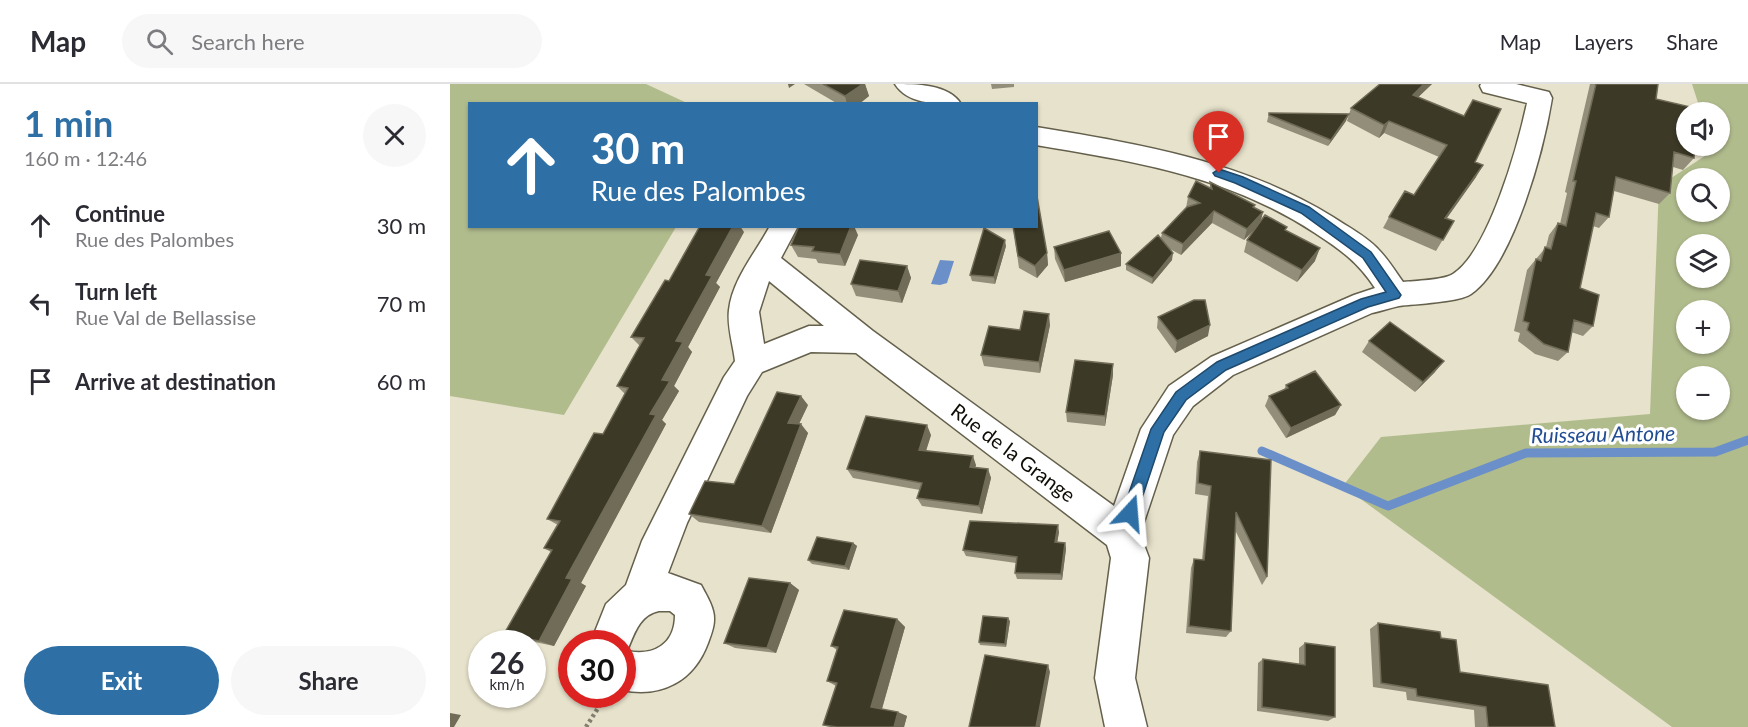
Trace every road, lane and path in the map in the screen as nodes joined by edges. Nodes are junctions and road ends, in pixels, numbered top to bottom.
1 (919, 86) edge
2 (1492, 86) dead end
3 (946, 102) edge
4 (1038, 136) edge
5 (783, 228) edge
6 (766, 262) junction
7 (1395, 295) junction
8 (862, 340) junction
9 (751, 363) junction
10 (1122, 534) junction
11 (641, 598) junction
12 (615, 630) edge
13 (636, 675) edge
14 (598, 708) edge
15 (586, 727) edge
16 (1126, 727) edge

1 - 3 street
2 - 7 street
4 - 7 street
5 - 6 street
6 - 8 street, Rue de la Grange
6 - 9 street
7 - 10 street
8 - 9 street
8 - 10 street, Rue de la Grange
9 - 11 street
10 - 16 street
11 - 12 street
11 - 13 street
14 - 15 path

